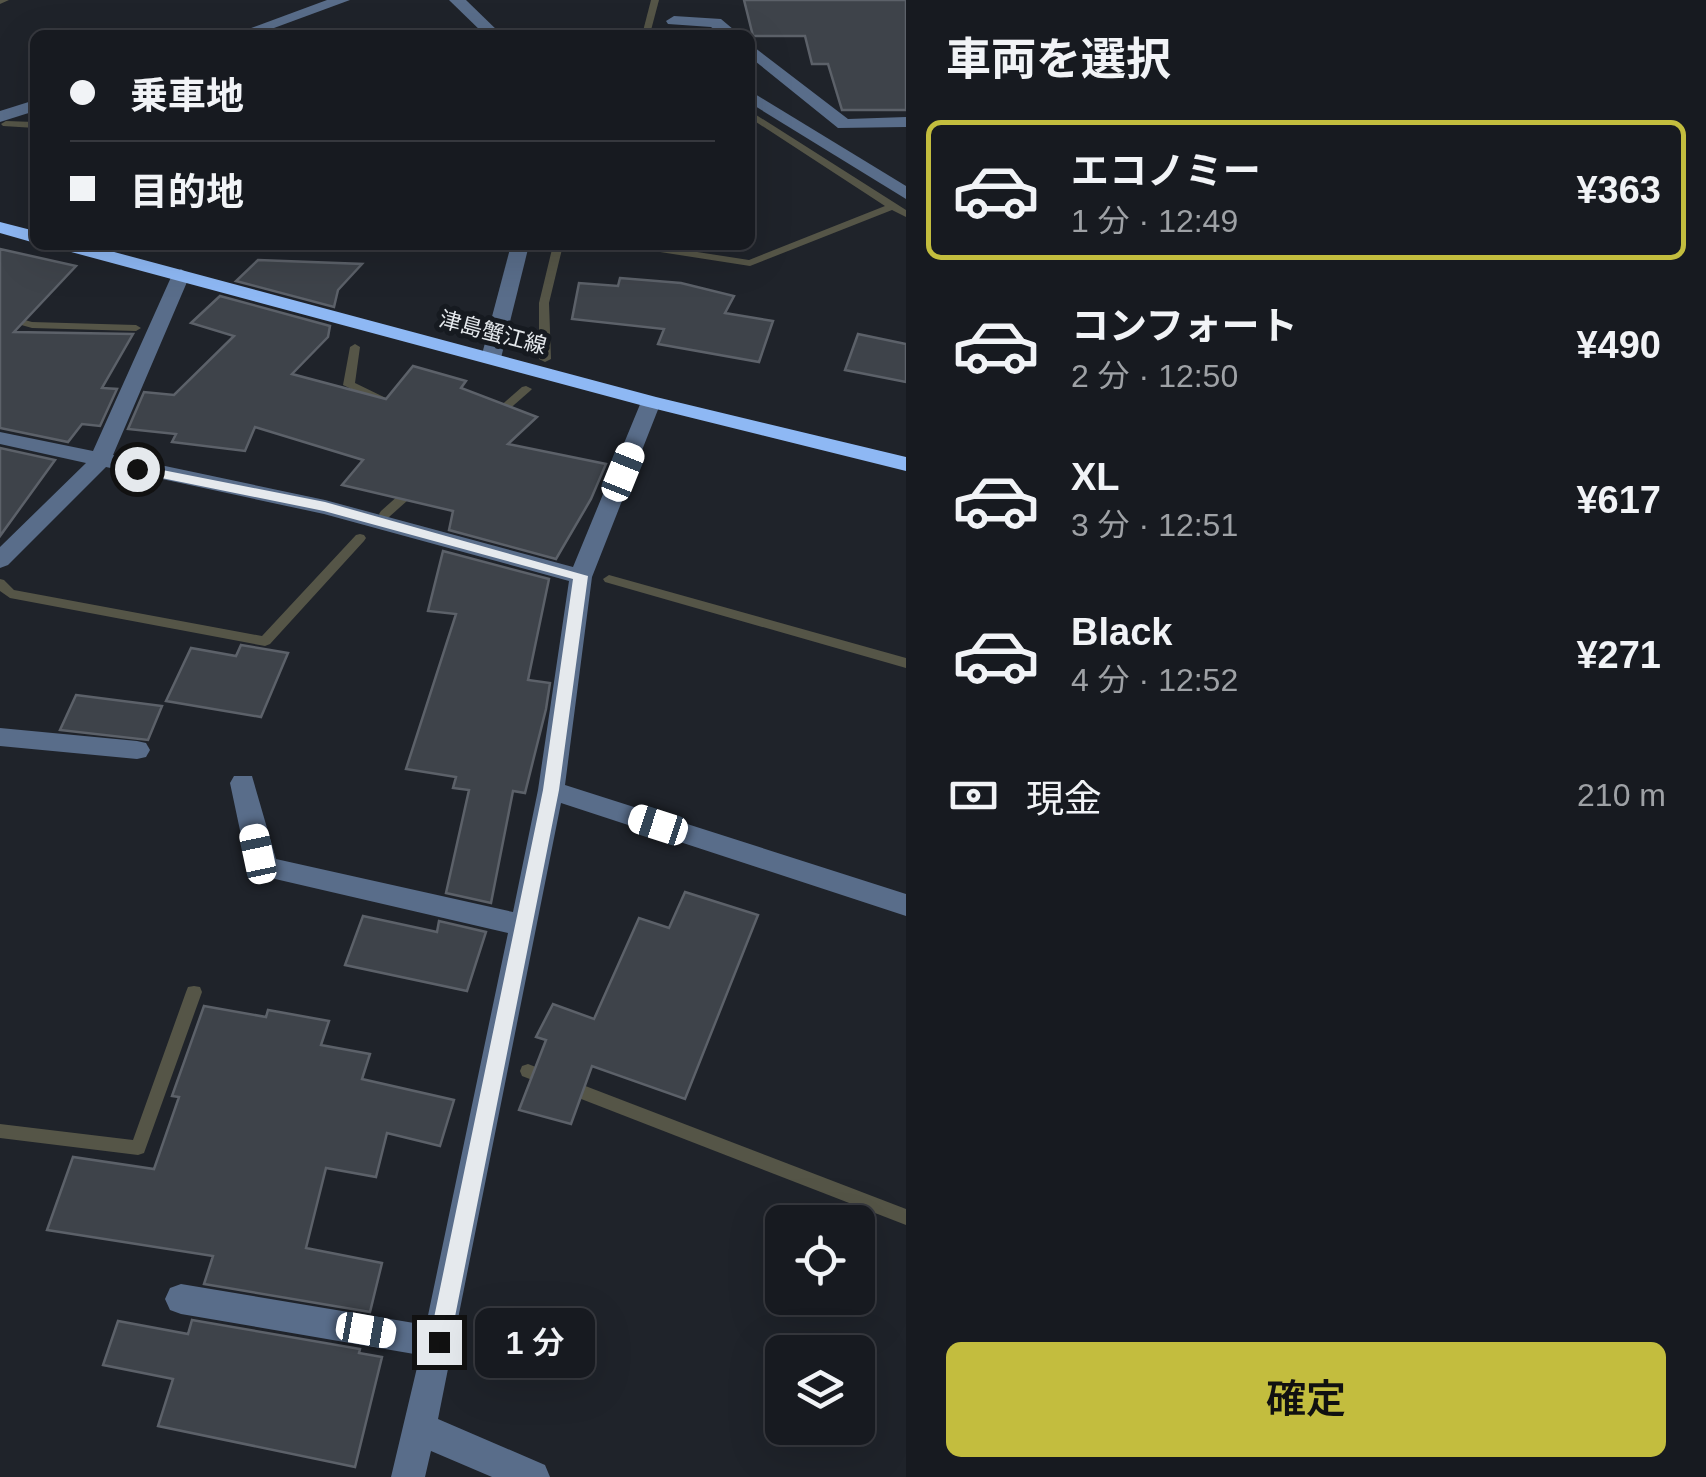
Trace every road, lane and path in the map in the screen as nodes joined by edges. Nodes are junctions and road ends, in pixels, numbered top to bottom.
1 (342, 0) edge
2 (458, 0) edge
3 (675, 0) edge
4 (674, 28) edge
5 (255, 30) edge
6 (489, 30) edge
7 (725, 30) edge
8 (755, 54) edge
9 (755, 99) edge
10 (30, 107) edge
11 (0, 117) edge
12 (906, 122) edge
13 (906, 194) edge
14 (0, 228) edge
15 (30, 235) edge
16 (86, 250) edge
17 (519, 250) edge
18 (181, 275) junction
19 (490, 358) junction
20 (651, 402) junction
21 (0, 438) edge
22 (99, 462) junction
23 (906, 464) edge
24 (0, 560) edge
25 (581, 576) junction
26 (0, 737) edge
27 (138, 750) dead end
28 (243, 783) dead end
29 (551, 790) junction
30 (906, 905) edge
31 (524, 924) junction
32 (181, 1299) dead end
33 (439, 1342) junction
34 (420, 1429) junction
35 (408, 1477) edge
36 (533, 1477) edge

1 - 5 street
2 - 6 street
3 - 4 street
4 - 7 street
8 - 12 street
9 - 13 street
10 - 11 street
14 - 15 main road
16 - 18 main road, 津島蟹江線
17 - 19 street
18 - 19 main road, 津島蟹江線
18 - 22 street
19 - 20 main road, 津島蟹江線
20 - 23 main road, 津島蟹江線
20 - 25 street
21 - 22 street
22 - 24 street
22 - 25 street
25 - 29 street
26 - 27 street
28 - 31 street
29 - 30 street
29 - 31 street
31 - 33 street
32 - 33 street
33 - 34 street
34 - 35 street
34 - 36 street

